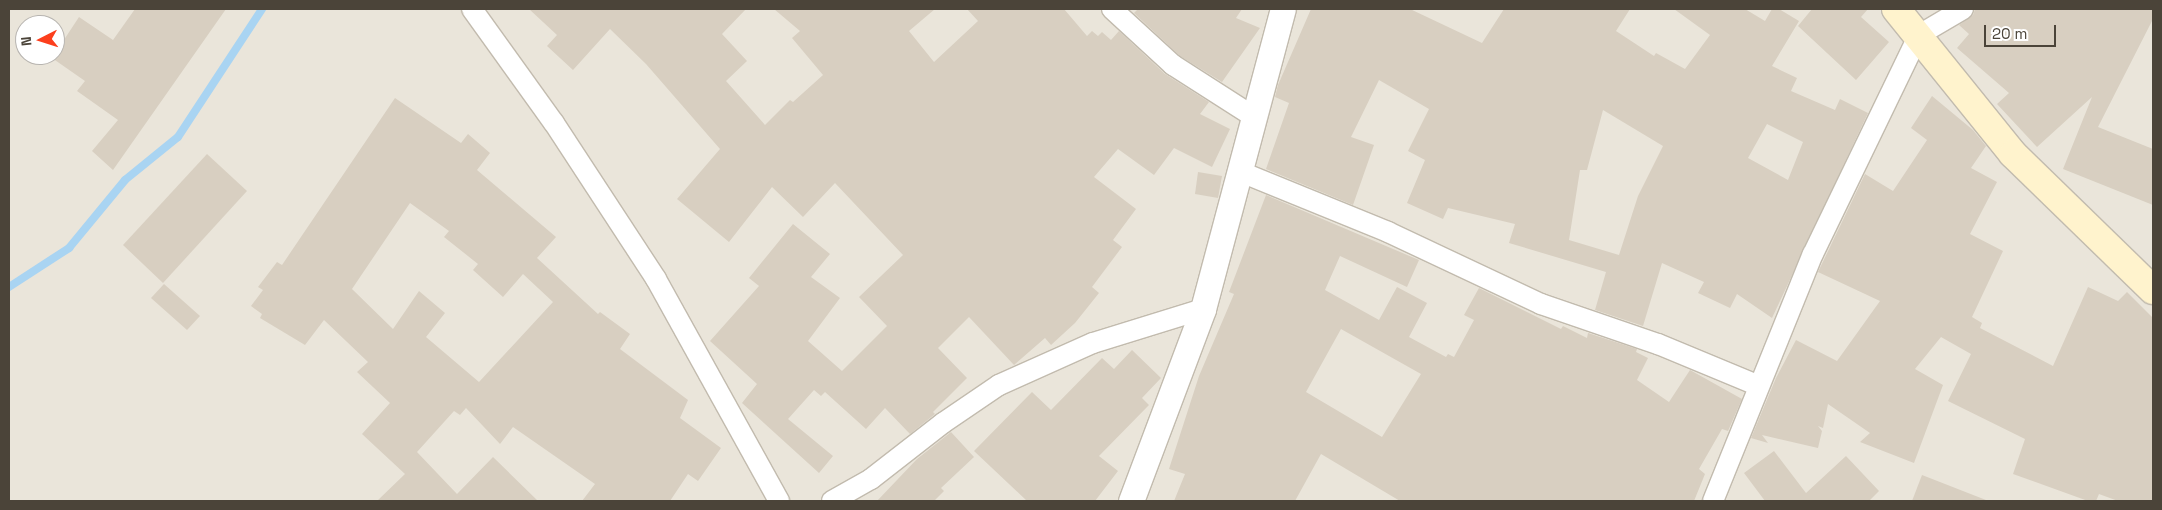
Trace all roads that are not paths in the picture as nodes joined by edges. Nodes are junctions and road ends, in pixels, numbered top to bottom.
1 (472, 9) edge
2 (1112, 9) edge
3 (1283, 9) edge
4 (1896, 9) edge
5 (1963, 9) edge
6 (1919, 35) junction
7 (1256, 118) junction
8 (1241, 172) junction
9 (2153, 290) edge
10 (1203, 309) junction
11 (1757, 385) junction
12 (779, 501) edge
13 (832, 501) edge
14 (1131, 501) edge
15 (1713, 501) edge

1 - 12 street
2 - 7 street
3 - 7 street
4 - 6 main road
5 - 6 street
6 - 9 main road
6 - 11 street
7 - 8 street
8 - 10 street
8 - 11 street
10 - 13 street
10 - 14 street
11 - 15 street

